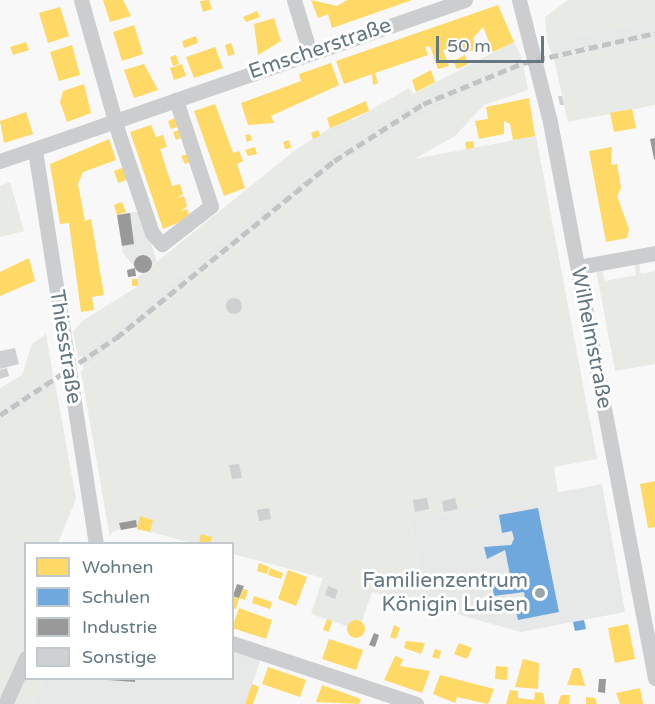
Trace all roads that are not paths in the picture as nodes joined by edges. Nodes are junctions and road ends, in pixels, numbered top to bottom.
1 (81, 0) edge
2 (294, 0) edge
3 (465, 0) edge
4 (519, 0) edge
5 (310, 53) junction
6 (176, 100) junction
7 (116, 120) junction
8 (35, 150) junction
9 (0, 161) edge
10 (655, 253) edge
11 (578, 267) junction
12 (96, 542) edge
13 (234, 644) edge
14 (24, 662) edge
15 (655, 678) edge
16 (5, 704) edge
17 (416, 704) edge

1 - 7 street
2 - 5 street
3 - 5 street, Emscherstraße
4 - 11 street, Wilhelmstraße
5 - 6 street, Emscherstraße
6 - 7 street, Emscherstraße
6 - 7 street
7 - 8 street, Emscherstraße
8 - 9 street, Emscherstraße
8 - 12 street, Thiesstraße
10 - 11 street
11 - 15 street, Wilhelmstraße
13 - 17 street
14 - 16 street

